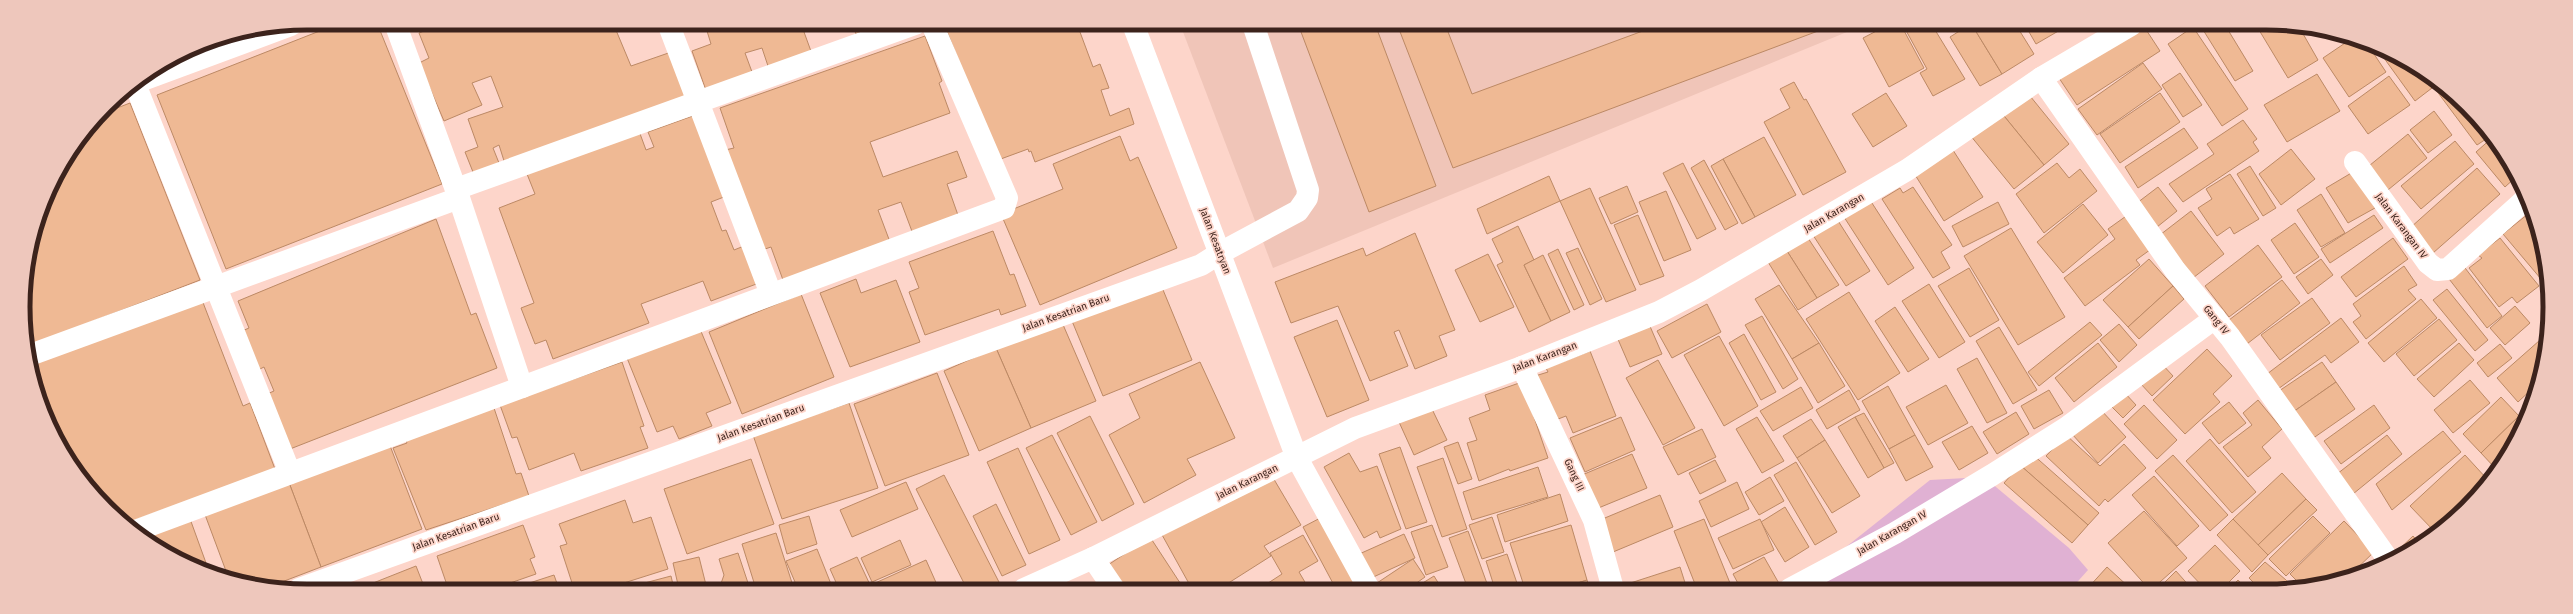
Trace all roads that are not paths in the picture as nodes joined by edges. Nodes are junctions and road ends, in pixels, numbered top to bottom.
1 (397, 30) edge
2 (671, 30) edge
3 (898, 30) edge
4 (935, 30) edge
5 (1135, 30) edge
6 (1255, 30) edge
7 (2123, 30) edge
8 (272, 32) edge
9 (156, 75) edge
10 (2042, 78) junction
11 (137, 88) edge
12 (698, 102) junction
13 (2354, 162) dead end
14 (457, 194) junction
15 (2522, 202) edge
16 (1220, 253) junction
17 (216, 287) junction
18 (772, 294) junction
19 (2215, 318) junction
20 (34, 354) edge
21 (1522, 367) junction
22 (522, 387) junction
23 (1297, 458) junction
24 (290, 474) junction
25 (141, 529) edge
26 (2386, 556) edge
27 (1092, 558) junction
28 (310, 584) edge
29 (1035, 584) edge
30 (1110, 584) edge
31 (1366, 584) edge
32 (1612, 584) edge
33 (1802, 584) edge

1 - 14 street
2 - 12 street
3 - 12 street
4 - 18 street
5 - 16 street, Jalan Kesatryan
6 - 16 street, Jalan Kesatrian Baru
7 - 10 street, Jalan Karangan
8 - 9 street
10 - 19 street, Gang IV
10 - 21 street, Jalan Karangan
11 - 17 street
12 - 14 street
12 - 18 street
13 - 15 street, Jalan Karangan IV
14 - 17 street
14 - 22 street
16 - 23 street, Jalan Kesatryan
16 - 28 street, Jalan Kesatrian Baru
17 - 20 street
17 - 24 street
18 - 22 street
19 - 26 street, Gang IV
19 - 33 street, Jalan Karangan IV
21 - 23 street, Jalan Karangan
21 - 32 street, Gang III
22 - 24 street
23 - 27 street, Jalan Karangan
23 - 31 street
24 - 25 street
27 - 29 street, Jalan Karangan
27 - 30 street

